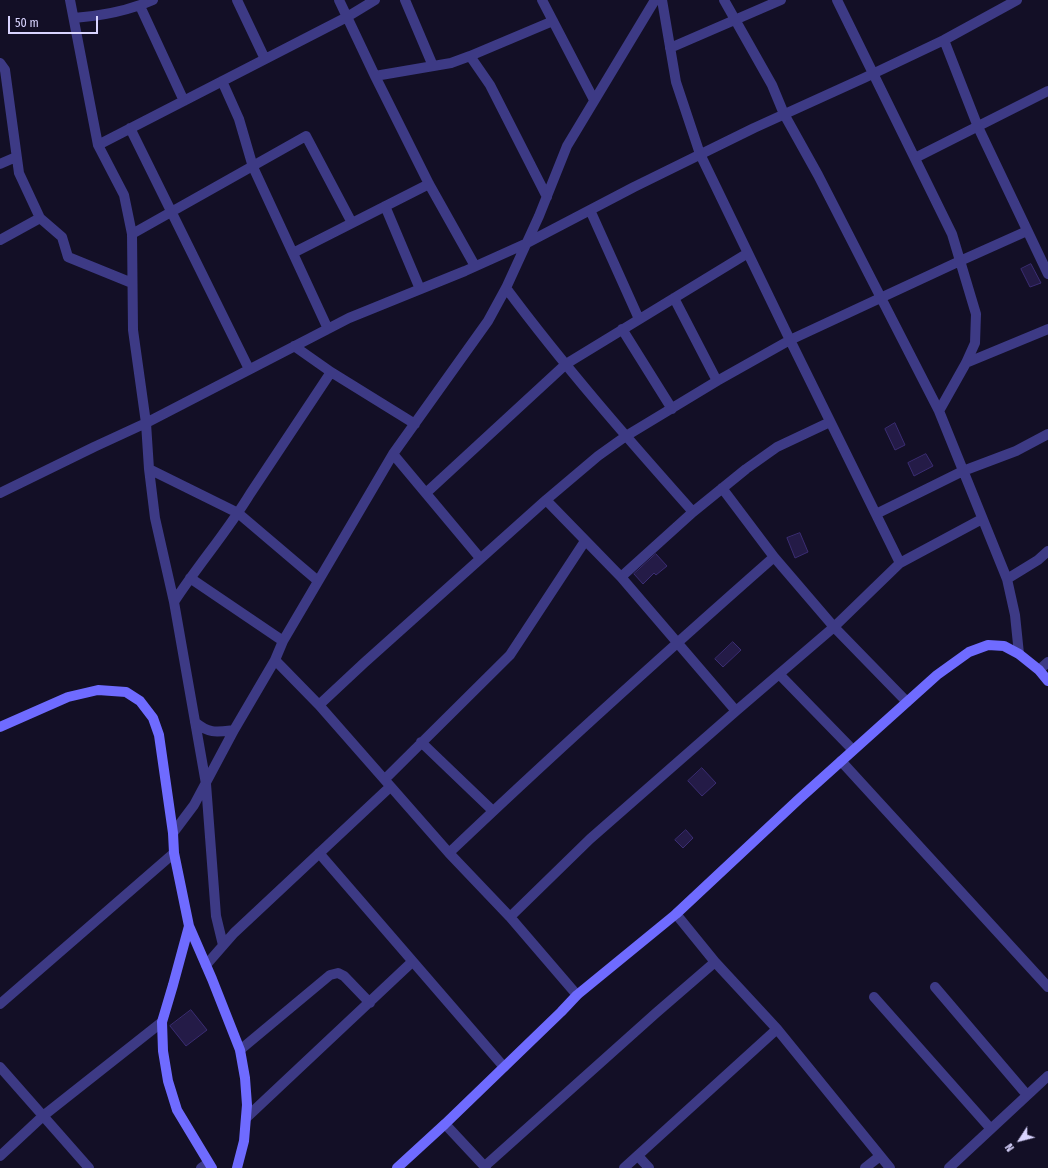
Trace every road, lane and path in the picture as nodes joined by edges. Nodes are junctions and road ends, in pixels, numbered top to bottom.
1 (70, 0) edge
2 (152, 0) edge
3 (237, 0) edge
4 (339, 0) edge
5 (375, 0) edge
6 (405, 0) edge
7 (542, 0) edge
8 (662, 0) edge
9 (724, 0) edge
10 (781, 0) edge
11 (837, 0) edge
12 (1017, 0) edge
13 (650, 3) edge
14 (140, 6) junction
15 (347, 17) junction
16 (74, 18) junction
17 (734, 20) junction
18 (553, 21) junction
19 (944, 40) junction
20 (670, 48) junction
21 (470, 56) junction
22 (265, 59) junction
23 (0, 63) edge
24 (433, 66) junction
25 (873, 74) junction
26 (375, 76) junction
27 (222, 81) junction
28 (1048, 91) edge
29 (594, 100) junction
30 (184, 101) junction
31 (784, 114) junction
32 (978, 126) junction
33 (130, 128) junction
34 (98, 145) junction
35 (700, 154) junction
36 (16, 157) junction
37 (915, 158) junction
38 (0, 164) edge
39 (253, 167) junction
40 (428, 184) junction
41 (547, 197) junction
42 (384, 206) junction
43 (590, 210) junction
44 (171, 212) junction
45 (40, 218) junction
46 (352, 223) junction
47 (1027, 231) junction
48 (132, 234) junction
49 (0, 240) edge
50 (525, 244) junction
51 (293, 253) junction
52 (748, 253) junction
53 (960, 260) junction
54 (475, 266) junction
55 (1048, 274) edge
56 (132, 283) junction
57 (506, 288) junction
58 (420, 289) junction
59 (674, 298) junction
60 (881, 298) junction
61 (639, 319) junction
62 (328, 329) junction
63 (622, 330) junction
64 (1048, 330) edge
65 (790, 340) junction
66 (294, 346) junction
67 (966, 363) junction
68 (566, 364) junction
69 (249, 370) junction
70 (331, 372) junction
71 (717, 381) junction
72 (672, 409) junction
73 (939, 411) junction
74 (830, 422) junction
75 (146, 423) junction
76 (414, 424) junction
77 (1048, 434) edge
78 (626, 436) junction
79 (393, 454) junction
80 (149, 469) junction
81 (963, 472) junction
82 (722, 488) junction
83 (0, 493) edge
84 (426, 493) junction
85 (546, 500) junction
86 (693, 512) junction
87 (238, 513) junction
88 (876, 514) junction
89 (982, 519) junction
90 (585, 541) junction
91 (1048, 551) edge
92 (774, 557) junction
93 (480, 558) junction
94 (900, 563) junction
95 (621, 577) junction
96 (190, 578) junction
97 (1007, 579) junction
98 (318, 581) junction
99 (174, 602) junction
100 (834, 627) junction
101 (283, 641) junction
102 (678, 643) junction
103 (1019, 654) junction
104 (275, 660) junction
105 (1048, 662) edge
106 (1039, 670) junction
107 (779, 674) junction
108 (1048, 681) edge
109 (907, 702) junction
110 (319, 705) junction
111 (736, 710) junction
112 (195, 722) junction
113 (0, 727) edge
114 (234, 730) junction
115 (422, 742) junction
116 (853, 750) junction
117 (841, 761) junction
118 (388, 783) junction
119 (206, 784) junction
120 (493, 811) junction
121 (173, 833) junction
122 (174, 853) junction
123 (319, 853) junction
124 (449, 853) junction
125 (676, 914) junction
126 (510, 917) junction
127 (189, 926) junction
128 (223, 945) junction
129 (412, 962) junction
130 (715, 962) junction
131 (206, 965) junction
132 (935, 987) dead end
133 (1048, 987) edge
134 (577, 995) junction
135 (874, 997) dead end
136 (370, 1003) junction
137 (0, 1004) edge
138 (162, 1022) junction
139 (777, 1029) junction
140 (240, 1050) junction
141 (0, 1067) edge
142 (504, 1067) junction
143 (1048, 1076) edge
144 (1027, 1095) junction
145 (43, 1116) junction
146 (246, 1118) junction
147 (445, 1124) junction
148 (991, 1129) junction
149 (0, 1156) edge
150 (638, 1156) junction
151 (880, 1156) junction
152 (207, 1166) edge
153 (485, 1167) edge
154 (90, 1168) edge
155 (237, 1168) edge
156 (396, 1168) edge
157 (624, 1168) edge
158 (649, 1168) edge
159 (865, 1168) edge
160 (890, 1168) edge
161 (949, 1168) edge

1 - 16 street
2 - 14 street
3 - 22 street
4 - 15 street
5 - 15 street
6 - 24 street
7 - 18 street
8 - 20 street
9 - 17 street
10 - 17 street
11 - 25 street
12 - 19 street
13 - 29 street
14 - 16 street
14 - 30 street
15 - 22 street
15 - 26 street
16 - 34 street
17 - 20 street
17 - 31 street
18 - 21 street
18 - 29 street
19 - 25 street
19 - 32 street
20 - 35 street
21 - 24 street
21 - 41 street
22 - 27 street
23 - 36 street
24 - 26 street
25 - 31 street
25 - 37 street
26 - 40 street
27 - 30 street
27 - 39 street
28 - 32 street
29 - 41 street
30 - 33 street
31 - 35 street
31 - 60 street
32 - 37 street
32 - 47 street
33 - 34 street
33 - 44 street
34 - 48 street
35 - 43 street
35 - 52 street
36 - 38 street
36 - 45 street
37 - 53 street
39 - 44 street
39 - 46 street
39 - 51 street
40 - 42 street
40 - 54 street
41 - 50 street
42 - 46 street
42 - 58 street
43 - 50 street
43 - 61 street
44 - 48 street
44 - 69 street
45 - 49 street
45 - 56 street
46 - 51 street
47 - 53 street
47 - 55 street
48 - 56 street
50 - 54 street
50 - 57 street
51 - 62 street
52 - 59 street
52 - 65 street
53 - 60 street
53 - 67 street
54 - 58 street
56 - 75 street
57 - 68 street
57 - 76 street
58 - 62 street
59 - 61 street
59 - 71 street
60 - 65 street
60 - 73 street
61 - 63 street
62 - 66 street
63 - 68 street
63 - 72 street
64 - 67 street
65 - 71 street
65 - 74 street
66 - 69 street
66 - 70 street
67 - 73 street
68 - 78 street
68 - 84 street
69 - 75 street
70 - 76 street
70 - 87 street
71 - 72 street
72 - 78 street
73 - 81 street
74 - 82 street
74 - 88 street
75 - 80 street
75 - 83 street
76 - 79 street
77 - 81 street
78 - 85 street
78 - 86 street
79 - 84 street
79 - 98 street
80 - 87 street
80 - 99 street
81 - 88 street
81 - 89 street
82 - 86 street
82 - 92 street
84 - 93 street
85 - 90 street
85 - 93 street
86 - 95 street
87 - 96 street
87 - 98 street
88 - 94 street
89 - 94 street
89 - 97 street
90 - 95 street
90 - 115 street
91 - 97 street
92 - 100 street
92 - 102 street
93 - 110 street
94 - 100 street
95 - 102 street
96 - 99 street
96 - 101 street
97 - 103 street
98 - 101 street
99 - 112 street
100 - 107 street
100 - 109 street
101 - 104 street
102 - 111 street
102 - 120 street
103 - 106 street
103 - 109 street
104 - 110 street
104 - 114 street
105 - 106 street
106 - 108 street
107 - 111 street
107 - 116 street
109 - 116 street
110 - 118 street
111 - 126 street
112 - 114 street
112 - 119 street
113 - 121 street
114 - 119 street
115 - 118 street
115 - 120 street
116 - 117 street
117 - 125 street
117 - 133 street
118 - 123 street
118 - 124 street
119 - 121 street
119 - 128 street
120 - 124 street
121 - 122 street
122 - 127 street
122 - 137 street
123 - 128 street
123 - 129 street
124 - 126 street
125 - 130 street
125 - 134 street
126 - 134 street
127 - 131 street
127 - 138 street
128 - 131 street
129 - 136 street
129 - 142 street
130 - 139 street
130 - 153 street
131 - 140 street
132 - 144 street
134 - 142 street
135 - 148 street
136 - 140 street
136 - 146 street
138 - 145 street
138 - 152 street
139 - 150 street
139 - 151 street
140 - 146 street
141 - 145 street
142 - 147 street
143 - 144 street
144 - 148 street
145 - 149 street
145 - 154 street
146 - 155 street
147 - 153 street
147 - 156 street
148 - 161 street
150 - 157 street
150 - 158 street
151 - 159 street
151 - 160 street

